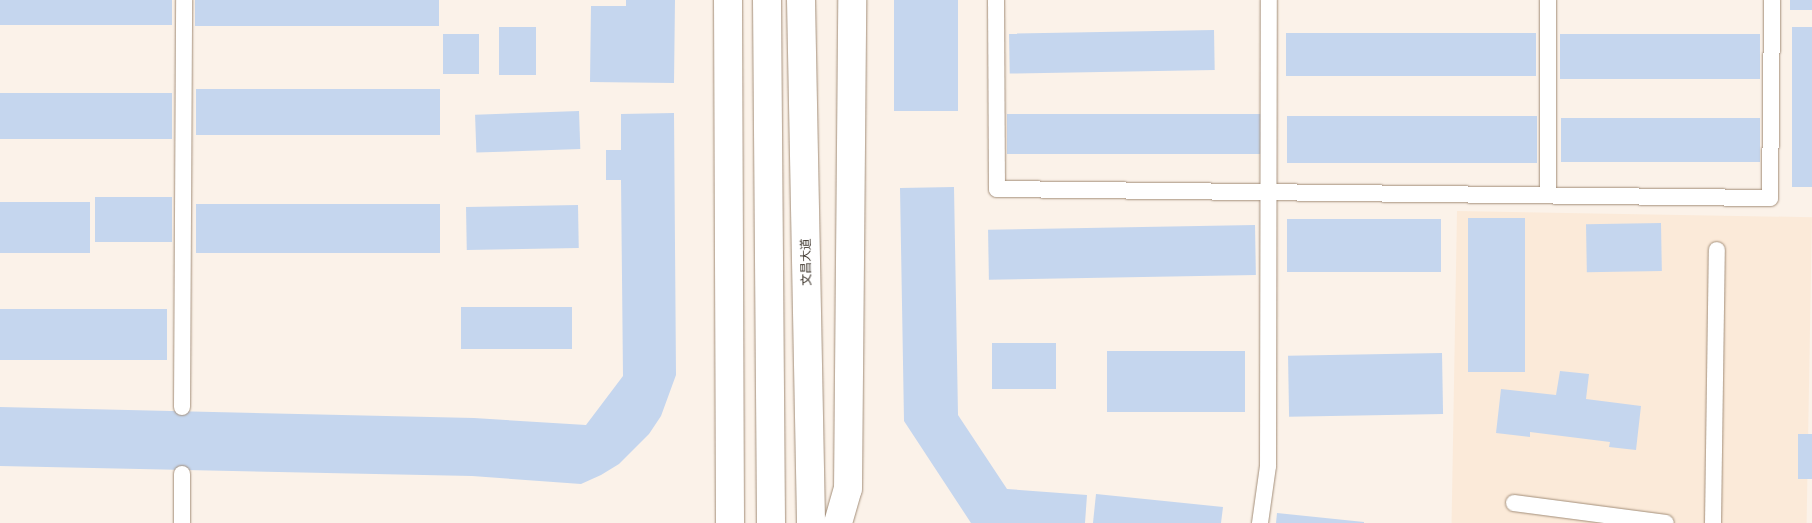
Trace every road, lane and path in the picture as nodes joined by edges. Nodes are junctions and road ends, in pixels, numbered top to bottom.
1 (184, 0) edge
2 (728, 0) edge
3 (768, 0) edge
4 (801, 0) edge
5 (852, 0) edge
6 (996, 0) edge
7 (1270, 0) edge
8 (1548, 0) edge
9 (1772, 0) edge
10 (1269, 192) junction
11 (1548, 195) junction
12 (1718, 250) dead end
13 (182, 407) dead end
14 (182, 474) dead end
15 (1514, 503) dead end
16 (182, 523) edge
17 (730, 523) edge
18 (771, 523) edge
19 (811, 523) edge
20 (838, 523) edge
21 (1260, 523) edge
22 (1666, 523) edge
23 (1713, 523) edge

1 - 13 lane
2 - 17 street
3 - 18 street
4 - 19 street, 文昌大道
5 - 20 street
6 - 10 lane
7 - 10 lane
8 - 11 lane
9 - 11 lane
10 - 11 lane
10 - 21 lane
12 - 23 lane
14 - 16 lane
15 - 22 lane

